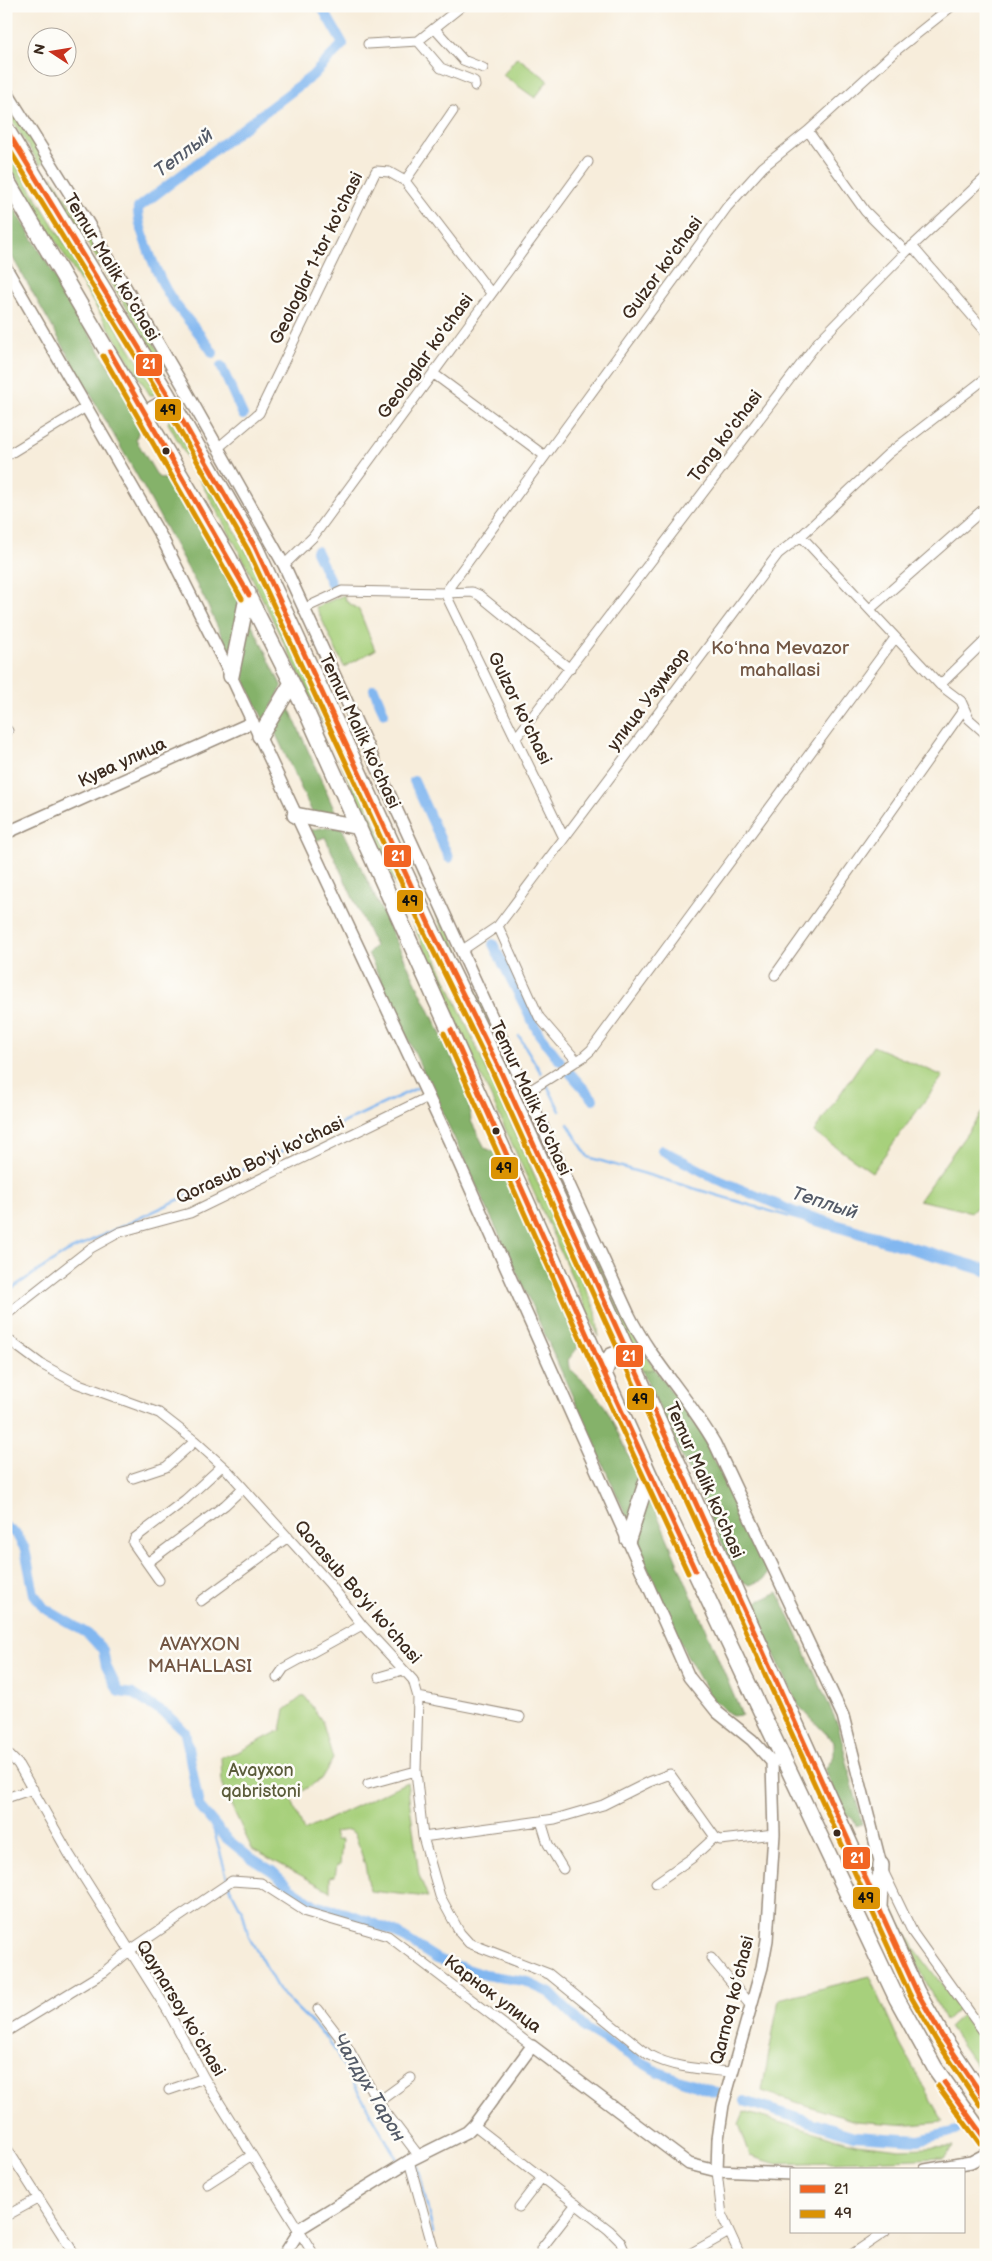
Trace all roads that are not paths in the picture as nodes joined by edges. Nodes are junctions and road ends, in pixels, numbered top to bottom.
1 (462, 6) edge
2 (952, 6) edge
3 (435, 29) junction
4 (418, 41) junction
5 (368, 44) dead end
6 (484, 68) dead end
7 (475, 86) dead end
8 (6, 91) edge
9 (453, 112) dead end
10 (6, 129) edge
11 (808, 131) junction
12 (588, 162) dead end
13 (986, 177) edge
14 (6, 179) edge
15 (405, 181) junction
16 (909, 249) junction
17 (6, 268) edge
18 (491, 293) junction
19 (986, 332) edge
20 (434, 374) junction
21 (986, 378) edge
22 (170, 399) junction
23 (86, 407) junction
24 (146, 413) junction
25 (219, 447) junction
26 (6, 456) edge
27 (545, 456) junction
28 (986, 506) edge
29 (801, 536) junction
30 (284, 565) junction
31 (248, 592) junction
32 (445, 593) junction
33 (305, 608) junction
34 (870, 609) junction
35 (895, 638) junction
36 (986, 640) edge
37 (570, 669) junction
38 (231, 676) junction
39 (292, 683) junction
40 (940, 685) junction
41 (964, 709) junction
42 (253, 722) junction
43 (986, 734) edge
44 (260, 736) junction
45 (516, 738) junction
46 (295, 815) junction
47 (359, 826) junction
48 (6, 833) edge
49 (564, 838) junction
50 (498, 926) junction
51 (461, 951) junction
52 (775, 975) dead end
53 (577, 1061) junction
54 (496, 1062) junction
55 (515, 1070) junction
56 (526, 1093) junction
57 (428, 1097) junction
58 (579, 1208) junction
59 (572, 1232) junction
60 (6, 1315) edge
61 (6, 1338) edge
62 (628, 1356) junction
63 (604, 1373) junction
64 (195, 1441) junction
65 (222, 1466) junction
66 (650, 1474) junction
67 (133, 1478) dead end
68 (243, 1488) junction
69 (288, 1537) junction
70 (628, 1539) junction
71 (147, 1564) junction
72 (159, 1580) dead end
73 (201, 1601) dead end
74 (362, 1625) junction
75 (403, 1670) junction
76 (379, 1677) dead end
77 (277, 1678) dead end
78 (418, 1697) junction
79 (520, 1717) dead end
80 (805, 1748) junction
81 (6, 1752) edge
82 (778, 1759) junction
83 (416, 1771) junction
84 (368, 1784) dead end
85 (33, 1790) junction
86 (6, 1798) edge
87 (540, 1821) junction
88 (774, 1834) junction
89 (423, 1837) junction
90 (715, 1837) junction
91 (881, 1864) junction
92 (563, 1869) dead end
93 (656, 1883) dead end
94 (879, 1911) junction
95 (129, 1951) junction
96 (711, 1958) dead end
97 (751, 2006) junction
98 (318, 2009) dead end
99 (6, 2032) edge
100 (986, 2035) edge
101 (532, 2046) junction
102 (732, 2072) junction
103 (204, 2078) junction
104 (411, 2078) dead end
105 (170, 2090) dead end
106 (986, 2101) edge
107 (378, 2102) junction
108 (474, 2125) junction
109 (984, 2137) edge
110 (6, 2147) edge
111 (986, 2154) edge
112 (252, 2155) junction
113 (414, 2159) junction
114 (936, 2168) edge
115 (717, 2171) junction
116 (790, 2174) edge
117 (542, 2177) junction
118 (207, 2184) dead end
119 (39, 2198) junction
120 (576, 2204) junction
121 (519, 2207) dead end
122 (6, 2216) edge
123 (728, 2232) junction
124 (299, 2233) junction
125 (882, 2234) edge
126 (541, 2250) dead end
127 (75, 2255) edge
128 (284, 2255) edge
129 (314, 2255) edge
130 (435, 2255) edge
131 (626, 2255) edge
132 (688, 2255) edge
133 (740, 2255) edge
134 (850, 2255) edge

1 - 3 street
2 - 11 street, Gulzor ko'chasi
3 - 4 street
3 - 6 street
4 - 5 street
4 - 7 street
8 - 25 street
9 - 15 street
10 - 22 highway, Temur Malik ko'chasi
11 - 16 street
11 - 27 street, Gulzor ko'chasi
12 - 18 street, Geologlar ko'chasi
13 - 16 street, Tong ko'chasi
14 - 24 highway
15 - 18 street, Geologlar 1-tor ko'chasi
15 - 25 street, Geologlar 1-tor ko'chasi
16 - 19 street
16 - 37 street, Tong ko'chasi
17 - 23 street
18 - 20 street, Geologlar ko'chasi
20 - 27 street
20 - 30 street, Geologlar ko'chasi
21 - 29 street, улица Узумзор
22 - 24 highway
22 - 54 highway, Temur Malik ko'chasi
23 - 26 street
23 - 38 street
24 - 31 highway
25 - 30 street
27 - 32 street, Gulzor ko'chasi
28 - 34 street
29 - 34 street
29 - 49 street, улица Узумзор
30 - 33 street
31 - 38 highway
31 - 39 highway
32 - 33 street
32 - 37 street
32 - 45 street, Gulzor ko'chasi
33 - 51 street
34 - 35 street
35 - 40 street
35 - 53 street
36 - 40 street
37 - 45 street, Tong ko'chasi
38 - 42 street
39 - 44 highway
39 - 47 highway
40 - 41 street
41 - 43 street
41 - 52 street
42 - 44 street
42 - 48 street, Кува улица
44 - 46 street
45 - 49 street, Gulzor ko'chasi
46 - 47 highway
46 - 57 street
47 - 63 highway
49 - 50 street, улица Узумзор
50 - 51 street, улица Узумзор
50 - 53 street
51 - 55 street
53 - 56 street
54 - 55 street
54 - 59 highway, Temur Malik ko'chasi
55 - 56 street
56 - 58 street
57 - 60 street, Qorasub Bo'yi ko'chasi
57 - 70 street
58 - 59 street
58 - 91 street
59 - 62 highway, Temur Malik ko'chasi
61 - 64 street, Qorasub Bo'yi ko'chasi
62 - 63 highway
62 - 80 highway, Temur Malik ko'chasi
63 - 66 highway
64 - 65 street, Qorasub Bo'yi ko'chasi
64 - 67 street
65 - 68 street, Qorasub Bo'yi ko'chasi
65 - 71 street
66 - 70 highway
66 - 82 highway
68 - 69 street, Qorasub Bo'yi ko'chasi
68 - 71 street
69 - 73 street
69 - 74 street, Qorasub Bo'yi ko'chasi
70 - 82 street
71 - 72 street
74 - 75 street, Qorasub Bo'yi ko'chasi
74 - 77 street
75 - 76 street
75 - 78 street, Qorasub Bo'yi ko'chasi
78 - 79 street
78 - 83 street, Qorasub Bo'yi ko'chasi
80 - 82 highway
80 - 94 highway, Temur Malik ko'chasi
81 - 85 street, Qaynarsoy koʻchasi
82 - 88 street, Qarnoq koʻchasi
82 - 109 highway
83 - 84 street
83 - 89 street, Qorasub Bo'yi ko'chasi
85 - 86 street
85 - 95 street, Qaynarsoy koʻchasi
87 - 89 street
87 - 90 street
87 - 92 street
88 - 90 street
88 - 97 street, Qarnoq koʻchasi
89 - 102 street, Qorasub Bo'yi ko'chasi
90 - 93 street
91 - 94 highway
91 - 100 street
94 - 106 highway, Temur Malik ko'chasi
95 - 99 street
95 - 101 street, Карнок улица
95 - 103 street, Qaynarsoy koʻchasi
96 - 97 street
97 - 102 street, Qarnoq koʻchasi
98 - 107 street
101 - 108 street
101 - 115 street, Карнок улица
102 - 115 street, Qarnoq koʻchasi
103 - 105 street
103 - 112 street, Qaynarsoy koʻchasi
104 - 107 street
107 - 113 street
108 - 113 street
108 - 117 street
110 - 119 street
111 - 114 street
112 - 118 street
112 - 124 street, Qaynarsoy koʻchasi
113 - 124 street
113 - 130 street
115 - 116 street, Карнок улица
115 - 123 street, Qarnoq koʻchasi
117 - 120 street
117 - 121 street
119 - 122 street
119 - 127 street
120 - 126 street
120 - 131 street
123 - 132 street
123 - 133 street, Qarnoq koʻchasi
124 - 128 street
124 - 129 street, Qaynarsoy koʻchasi
125 - 134 street

